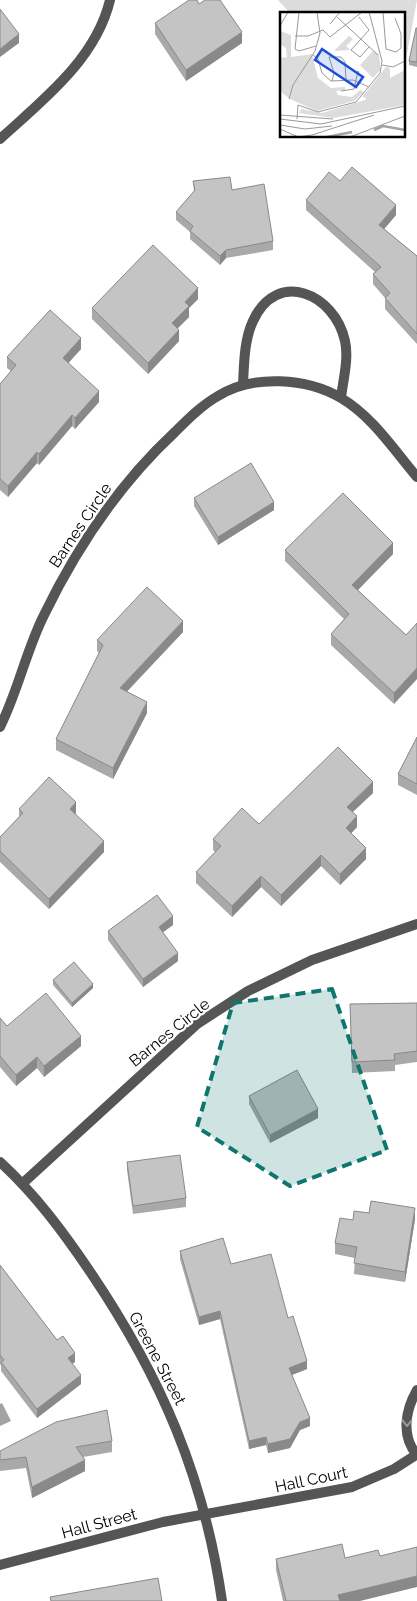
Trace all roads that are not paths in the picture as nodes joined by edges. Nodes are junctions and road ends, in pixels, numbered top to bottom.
1 (110, 0) edge
2 (0, 138) edge
3 (243, 385) junction
4 (341, 398) junction
5 (417, 477) edge
6 (0, 728) edge
7 (417, 924) edge
8 (0, 1162) edge
9 (23, 1183) junction
10 (417, 1390) edge
11 (416, 1455) edge
12 (205, 1513) junction
13 (0, 1565) edge
14 (222, 1601) edge

1 - 2 street
3 - 4 street, Barnes Circle
3 - 4 street
3 - 6 street, Barnes Circle
4 - 5 street, Barnes Circle
7 - 9 street, Barnes Circle
8 - 9 street, Greene Street
9 - 12 street, Greene Street
10 -> 11 street, Hall Court
11 - 12 street, Hall Court
12 - 13 street, Hall Street
12 - 14 street, Greene Street

